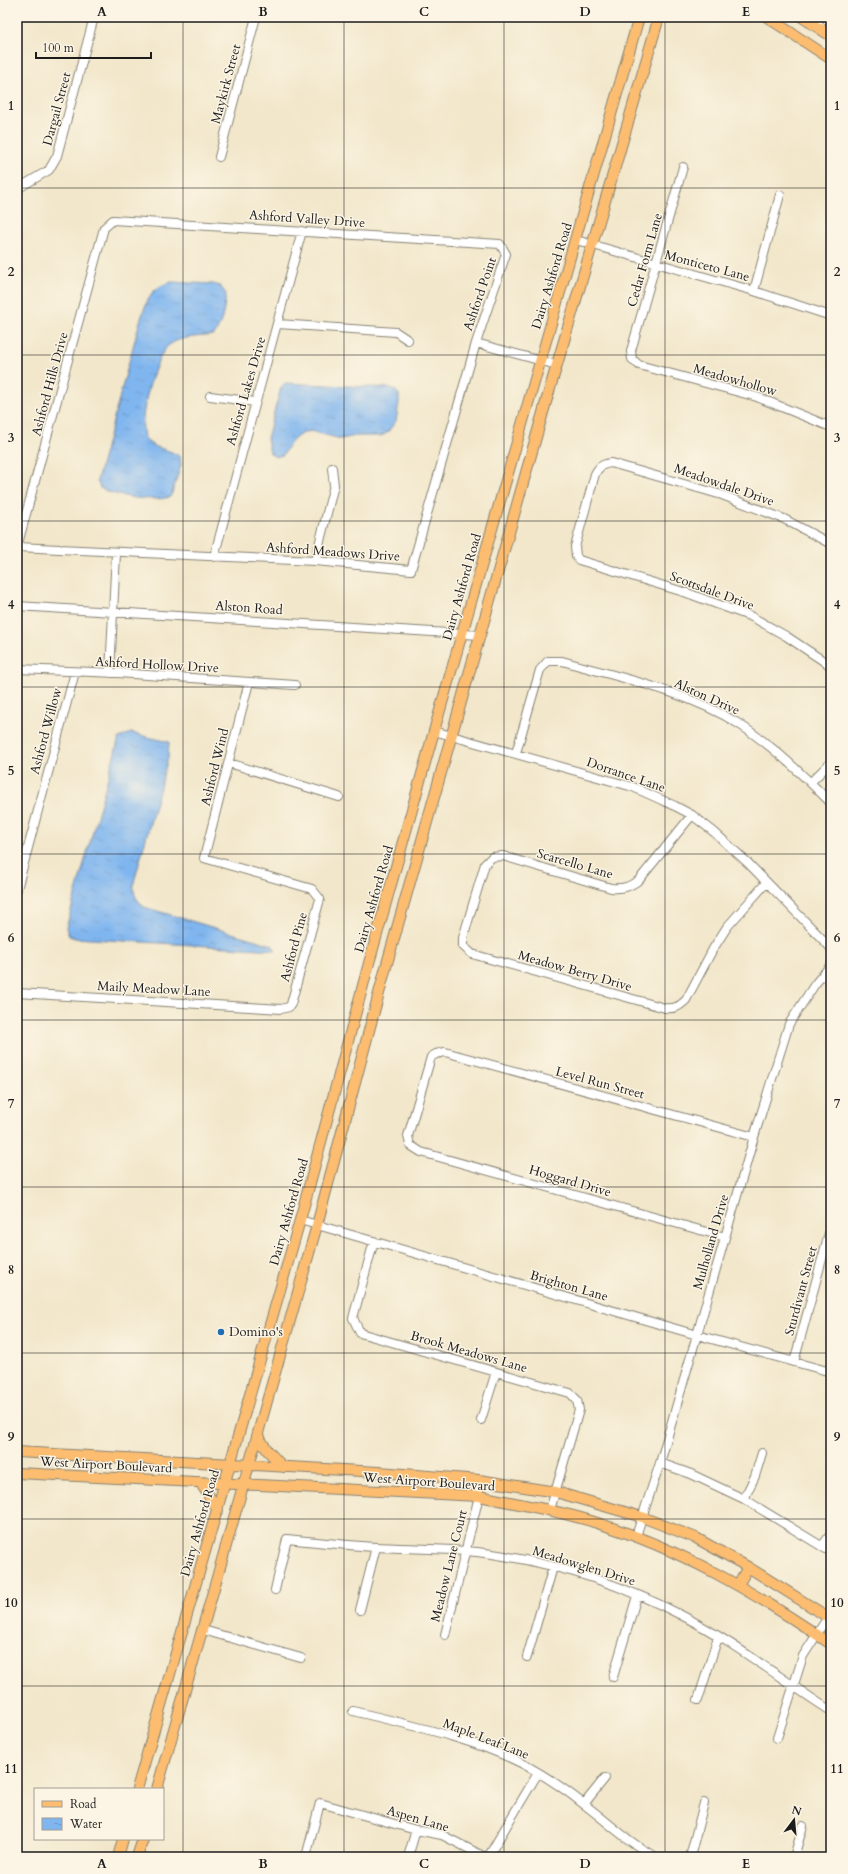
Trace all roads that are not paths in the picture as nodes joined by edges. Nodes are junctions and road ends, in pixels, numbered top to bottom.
1 (94, 17) edge
2 (256, 17) edge
3 (639, 17) edge
4 (659, 17) edge
5 (767, 17) edge
6 (802, 17) edge
7 (814, 17) edge
8 (822, 30) junction
9 (831, 36) edge
10 (831, 59) edge
11 (616, 100) junction
12 (633, 105) junction
13 (219, 157) dead end
14 (683, 167) dead end
15 (17, 190) edge
16 (780, 195) dead end
17 (104, 228) joint
18 (302, 231) junction
19 (576, 240) junction
20 (592, 245) junction
21 (506, 254) joint
22 (656, 264) junction
23 (754, 291) junction
24 (831, 316) edge
25 (278, 324) junction
26 (408, 340) dead end
27 (476, 343) junction
28 (632, 359) joint
29 (540, 361) junction
30 (557, 365) junction
31 (210, 396) dead end
32 (255, 402) junction
33 (831, 427) edge
34 (332, 468) dead end
35 (831, 544) edge
36 (17, 547) edge
37 (116, 553) junction
38 (576, 556) joint
39 (214, 557) junction
40 (315, 561) junction
41 (17, 606) edge
42 (112, 611) junction
43 (462, 633) junction
44 (480, 635) junction
45 (831, 666) edge
46 (17, 669) edge
47 (74, 672) junction
48 (110, 673) junction
49 (249, 682) junction
50 (295, 685) dead end
51 (434, 731) junction
52 (452, 735) junction
53 (516, 753) junction
54 (831, 762) edge
55 (228, 763) junction
56 (811, 782) junction
57 (339, 797) dead end
58 (831, 803) edge
59 (692, 815) junction
60 (766, 883) junction
61 (17, 889) edge
62 (318, 894) joint
63 (831, 948) edge
64 (465, 950) joint
65 (369, 963) junction
66 (831, 965) edge
67 (386, 967) junction
68 (17, 993) edge
69 (288, 1007) joint
70 (754, 1137) junction
71 (410, 1145) joint
72 (300, 1220) junction
73 (318, 1225) junction
74 (831, 1226) edge
75 (725, 1237) junction
76 (374, 1241) junction
77 (697, 1335) junction
78 (794, 1362) junction
79 (496, 1372) junction
80 (831, 1372) edge
81 (481, 1420) dead end
82 (258, 1436) junction
83 (17, 1452) edge
84 (762, 1453) dead end
85 (660, 1462) junction
86 (231, 1465) junction
87 (250, 1465) junction
88 (283, 1467) junction
89 (17, 1473) edge
90 (480, 1480) junction
91 (200, 1482) junction
92 (225, 1484) junction
93 (244, 1485) junction
94 (556, 1492) junction
95 (479, 1496) junction
96 (744, 1499) junction
97 (218, 1510) junction
98 (550, 1510) junction
99 (642, 1517) junction
100 (831, 1534) edge
101 (636, 1536) junction
102 (822, 1546) junction
103 (376, 1547) junction
104 (466, 1551) junction
105 (831, 1552) edge
106 (748, 1566) junction
107 (553, 1567) junction
108 (738, 1585) junction
109 (275, 1590) dead end
110 (637, 1596) junction
111 (360, 1610) dead end
112 (829, 1618) edge
113 (203, 1630) junction
114 (816, 1634) junction
115 (445, 1635) dead end
116 (718, 1637) junction
117 (831, 1644) edge
118 (527, 1657) dead end
119 (301, 1658) dead end
120 (613, 1677) dead end
121 (793, 1687) junction
122 (698, 1700) dead end
123 (353, 1711) dead end
124 (831, 1711) edge
125 (777, 1738) dead end
126 (538, 1773) junction
127 (606, 1778) dead end
128 (137, 1788) edge
129 (157, 1788) edge
130 (704, 1803) dead end
131 (584, 1804) junction
132 (803, 1826) dead end
133 (416, 1830) junction
134 (123, 1840) edge
135 (142, 1840) edge
136 (118, 1857) edge
137 (137, 1857) edge
138 (306, 1857) edge
139 (408, 1857) edge
140 (484, 1857) edge
141 (488, 1857) edge
142 (656, 1857) edge
143 (690, 1857) edge
144 (794, 1857) edge

1 - 15 street, Dargail Street
2 - 13 street, Maykirk Street
3 - 11 main road, Dairy Ashford Road
4 - 12 main road
5 - 10 main road
6 - 8 main road
7 - 8 street
8 - 9 main road
11 - 12 main road
11 - 19 main road, Dairy Ashford Road
12 - 20 main road
14 - 22 street, Cedar Form Lane
16 - 23 street
17 - 18 street, Ashford Valley Drive
17 - 36 street, Ashford Hills Drive
18 - 21 street, Ashford Valley Drive
18 - 25 street, Ashford Lakes Drive
19 - 20 street, Monticeto Lane
19 - 29 main road, Dairy Ashford Road
20 - 22 street, Monticeto Lane
20 - 30 main road
21 - 27 street, Ashford Point
22 - 23 street, Monticeto Lane
22 - 28 street, Cedar Form Lane
23 - 24 street, Monticeto Lane
25 - 26 street
25 - 32 street, Ashford Lakes Drive
27 - 29 street
27 - 40 street, Ashford Meadows Drive
28 - 33 street, Meadowhollow
29 - 30 street
29 - 43 main road, Dairy Ashford Road
30 - 44 main road
31 - 32 street
32 - 39 street, Ashford Lakes Drive
34 - 40 street
35 - 38 street, Meadowdale Drive
36 - 37 street, Ashford Meadows Drive
37 - 39 street, Ashford Meadows Drive
37 - 42 street
38 - 45 street, Scottsdale Drive
39 - 40 street, Ashford Meadows Drive
41 - 42 street, Alston Road
42 - 43 street, Alston Road
42 - 48 street
43 - 44 street, Alston Road
43 - 51 main road, Dairy Ashford Road
44 - 52 main road
46 - 47 street, Ashford Hollow Drive
47 - 48 street, Ashford Hollow Drive
47 - 61 street, Ashford Willow
48 - 49 street, Ashford Hollow Drive
49 - 50 street, Ashford Hollow Drive
49 - 55 street, Ashford Wind
51 - 52 street, Dorrance Lane
51 - 65 main road, Dairy Ashford Road
52 - 53 street, Dorrance Lane
52 - 67 main road
53 - 56 street, Alston Drive
53 - 59 street, Dorrance Lane
54 - 56 street
55 - 57 street
55 - 62 street, Ashford Wind
56 - 58 street, Alston Drive
59 - 60 street, Dorrance Lane
59 - 64 street, Scarcello Lane
60 - 63 street, Dorrance Lane
60 - 64 street, Meadow Berry Drive
62 - 69 street, Ashford Pine
65 - 67 main road
65 - 72 main road, Dairy Ashford Road
66 - 70 street, Mulholland Drive
67 - 73 main road
68 - 69 street, Maily Meadow Lane
70 - 71 street, Level Run Street
70 - 75 street, Mulholland Drive
71 - 75 street, Hoggard Drive
72 - 73 street, Brighton Lane
72 - 86 main road, Dairy Ashford Road
73 - 76 street, Brighton Lane
73 - 82 main road
74 - 78 street, Sturdivant Street
75 - 77 street, Mulholland Drive
76 - 77 street, Brighton Lane
76 - 79 street, Brook Meadows Lane
77 - 78 street, Brighton Lane
77 - 85 street, Mulholland Drive
78 - 80 street, Brighton Lane
79 - 81 street
79 - 94 street, Brook Meadows Lane
82 - 87 main road
82 - 88 main road
83 - 86 main road, West Airport Boulevard
84 - 96 street
85 - 96 street
85 - 99 street, Mulholland Drive
86 - 87 main road, West Airport Boulevard
86 - 92 main road, Dairy Ashford Road
87 - 88 main road, West Airport Boulevard
87 - 93 main road
88 - 90 main road, West Airport Boulevard
89 - 91 main road, West Airport Boulevard
90 - 94 main road, West Airport Boulevard
90 - 95 street, Meadow Lane Court
91 - 92 main road, West Airport Boulevard
91 - 97 main road
92 - 93 main road, West Airport Boulevard
92 - 97 main road, Dairy Ashford Road
93 - 95 main road, West Airport Boulevard
93 - 113 main road
94 - 98 street
94 - 99 main road, West Airport Boulevard
95 - 98 main road, West Airport Boulevard
95 - 104 street, Meadow Lane Court
96 - 102 street
97 - 128 main road, Dairy Ashford Road
98 - 101 main road, West Airport Boulevard
99 - 101 street, Mulholland Drive
99 - 106 main road, West Airport Boulevard
100 - 102 street
101 - 108 main road, West Airport Boulevard
102 - 105 street
103 - 104 street, Meadowglen Drive
103 - 109 street, Meadowglen Drive
103 - 111 street
104 - 107 street, Meadowglen Drive
104 - 115 street, Meadow Lane Court
106 - 108 main road
106 - 112 main road, West Airport Boulevard
107 - 110 street, Meadowglen Drive
107 - 118 street
108 - 114 main road, West Airport Boulevard
110 - 116 street, Meadowglen Drive
110 - 120 street
112 - 114 street
113 - 119 street
113 - 129 main road
114 - 117 main road, West Airport Boulevard
114 - 121 street
116 - 121 street, Meadowglen Drive
116 - 122 street
121 - 124 street, Meadowglen Drive
121 - 125 street
123 - 126 street, Maple Leaf Lane
126 - 131 street, Maple Leaf Lane
126 - 141 street
127 - 131 street
130 - 143 street
131 - 142 street, Maple Leaf Lane
132 - 144 street
133 - 138 street, Aspen Lane
133 - 139 street
133 - 140 street, Aspen Lane
134 - 136 main road
135 - 137 main road

